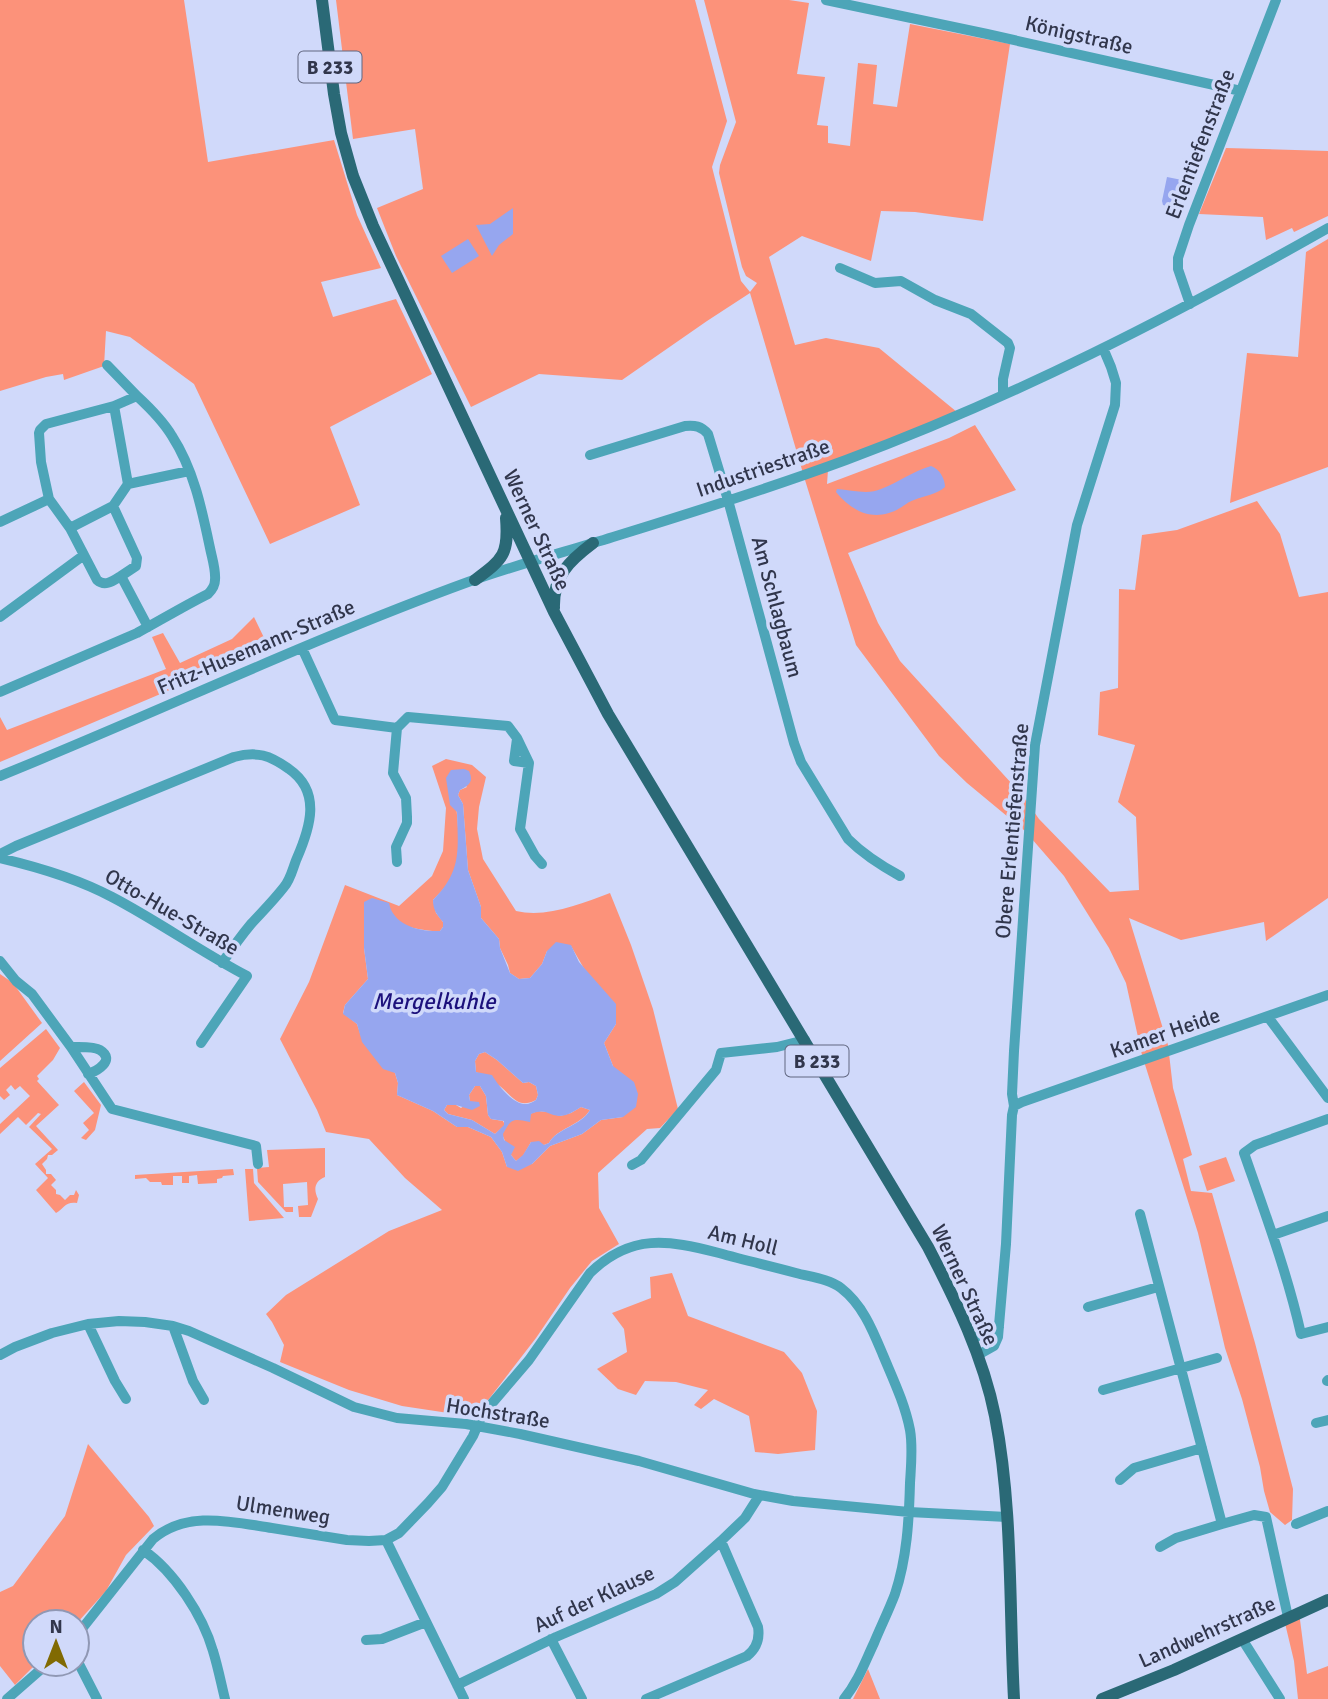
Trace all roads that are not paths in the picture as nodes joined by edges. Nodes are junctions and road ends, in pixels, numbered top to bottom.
1 (322, 0) edge
2 (826, 0) edge
3 (1276, 0) edge
4 (1241, 91) junction
5 (1328, 228) edge
6 (840, 268) dead end
7 (1190, 304) junction
8 (1103, 348) junction
9 (107, 365) dead end
10 (1003, 395) junction
11 (137, 396) junction
12 (114, 406) junction
13 (590, 455) dead end
14 (189, 471) junction
15 (128, 484) junction
16 (49, 499) junction
17 (728, 500) junction
18 (113, 506) junction
19 (505, 507) junction
20 (0, 522) edge
21 (70, 528) junction
22 (593, 543) junction
23 (84, 555) junction
24 (531, 562) junction
25 (121, 576) junction
26 (475, 580) junction
27 (554, 612) junction
28 (0, 617) edge
29 (148, 627) junction
30 (302, 648) junction
31 (0, 692) edge
32 (397, 728) junction
33 (0, 776) edge
34 (0, 856) edge
35 (397, 862) dead end
36 (542, 864) dead end
37 (900, 876) dead end
38 (0, 961) edge
39 (222, 962) junction
40 (1328, 995) edge
41 (1268, 1017) junction
42 (805, 1040) junction
43 (201, 1043) dead end
44 (71, 1047) junction
45 (88, 1074) junction
46 (1327, 1096) edge
47 (1014, 1106) junction
48 (1328, 1119) edge
49 (258, 1164) dead end
50 (632, 1165) dead end
51 (1140, 1214) dead end
52 (1328, 1216) edge
53 (1273, 1235) junction
54 (1158, 1287) junction
55 (1088, 1307) dead end
56 (88, 1324) junction
57 (173, 1326) junction
58 (999, 1327) junction
59 (1328, 1327) edge
60 (972, 1338) junction
61 (0, 1355) edge
62 (978, 1355) junction
63 (1217, 1358) dead end
64 (1181, 1368) junction
65 (1103, 1390) dead end
66 (126, 1399) dead end
67 (204, 1400) dead end
68 (1328, 1420) edge
69 (1316, 1423) dead end
70 (477, 1426) junction
71 (1202, 1448) junction
72 (1120, 1480) dead end
73 (760, 1496) junction
74 (1328, 1511) edge
75 (909, 1512) junction
76 (1007, 1517) junction
77 (1222, 1524) junction
78 (1296, 1524) dead end
79 (386, 1540) junction
80 (721, 1541) junction
81 (1160, 1547) dead end
82 (144, 1550) junction
83 (1328, 1600) edge
84 (91, 1616) edge
85 (1288, 1617) junction
86 (426, 1622) junction
87 (551, 1639) junction
88 (1242, 1639) junction
89 (366, 1640) dead end
90 (31, 1678) edge
91 (86, 1678) edge
92 (457, 1685) junction
93 (1015, 1697) edge
94 (7, 1699) edge
95 (97, 1699) edge
96 (225, 1699) edge
97 (464, 1699) edge
98 (582, 1699) edge
99 (646, 1699) edge
100 (844, 1699) edge
101 (1102, 1699) edge
102 (1280, 1699) edge

1 - 19 main road, Werner Straße / B 233
2 - 4 street, Königstraße
3 - 4 street, Erlentiefenstraße
4 - 7 street, Erlentiefenstraße
5 - 7 street, Industriestraße
6 - 10 street
7 - 8 street, Industriestraße
8 - 10 street, Industriestraße
8 - 47 street, Obere Erlentiefenstraße
9 - 11 street
10 - 17 street, Industriestraße
11 - 12 street
11 - 14 street
12 - 15 street
12 - 16 street
13 - 17 street, Am Schlagbaum
14 - 15 street
14 - 29 street
15 - 18 street
16 - 20 street
16 - 21 street
17 - 22 street, Industriestraße
17 - 37 street, Am Schlagbaum
18 - 21 street
18 - 25 street
19 - 24 main road, Werner Straße / B 233
19 - 26 main road
21 - 23 street
22 - 24 street, Industriestraße
22 - 27 main road
23 - 25 street
23 - 28 street
24 - 26 street, Fritz-Husemann-Straße
24 - 27 main road, Werner Straße / B 233
25 - 29 street
26 - 30 street, Fritz-Husemann-Straße
27 - 42 main road, Werner Straße / B 233
29 - 31 street
30 - 32 street
30 - 33 street, Fritz-Husemann-Straße
32 - 35 street
32 - 36 street
34 - 39 street, Otto-Hue-Straße
34 - 39 street
38 - 44 street
39 - 43 street, Otto-Hue-Straße
40 - 41 street, Kamer Heide
41 - 46 street
41 - 47 street, Kamer Heide
42 - 50 street
42 - 60 main road, Werner Straße / B 233
44 - 45 street
44 - 45 street
45 - 49 street
47 - 58 street, Obere Erlentiefenstraße
48 - 53 street
51 - 54 street
52 - 53 street
53 - 59 street
54 - 55 street
54 - 64 street
56 - 57 street, Hochstraße
56 - 61 street, Hochstraße
56 - 66 street
57 - 67 street
57 - 70 street, Hochstraße
58 - 60 street
58 - 62 street, Obere Erlentiefenstraße
60 - 62 main road, Werner Straße / B 233
62 - 76 main road, Werner Straße / B 233
63 - 64 street
64 - 65 street
64 - 71 street
68 - 69 street
70 - 73 street, Hochstraße
70 - 75 street, Am Holl
70 - 79 street
71 - 72 street
71 - 77 street
73 - 75 street, Hochstraße
73 - 80 street, Auf der Klause
74 - 78 street
75 - 76 street, Hochstraße
75 - 100 street, Am Holl
76 - 93 main road, Werner Straße / B 233
77 - 81 street
77 - 85 street
79 - 82 street, Ulmenweg
79 - 86 street
80 - 87 street, Auf der Klause
80 - 99 street
82 - 84 street, Ulmenweg
82 - 96 street
83 - 85 main road, Landwehrstraße
85 - 88 main road, Landwehrstraße
86 - 89 street
86 - 92 street
87 - 92 street, Auf der Klause
87 - 98 street
88 - 101 main road, Landwehrstraße
88 - 102 street
90 - 94 street
91 - 95 street
92 - 97 street

